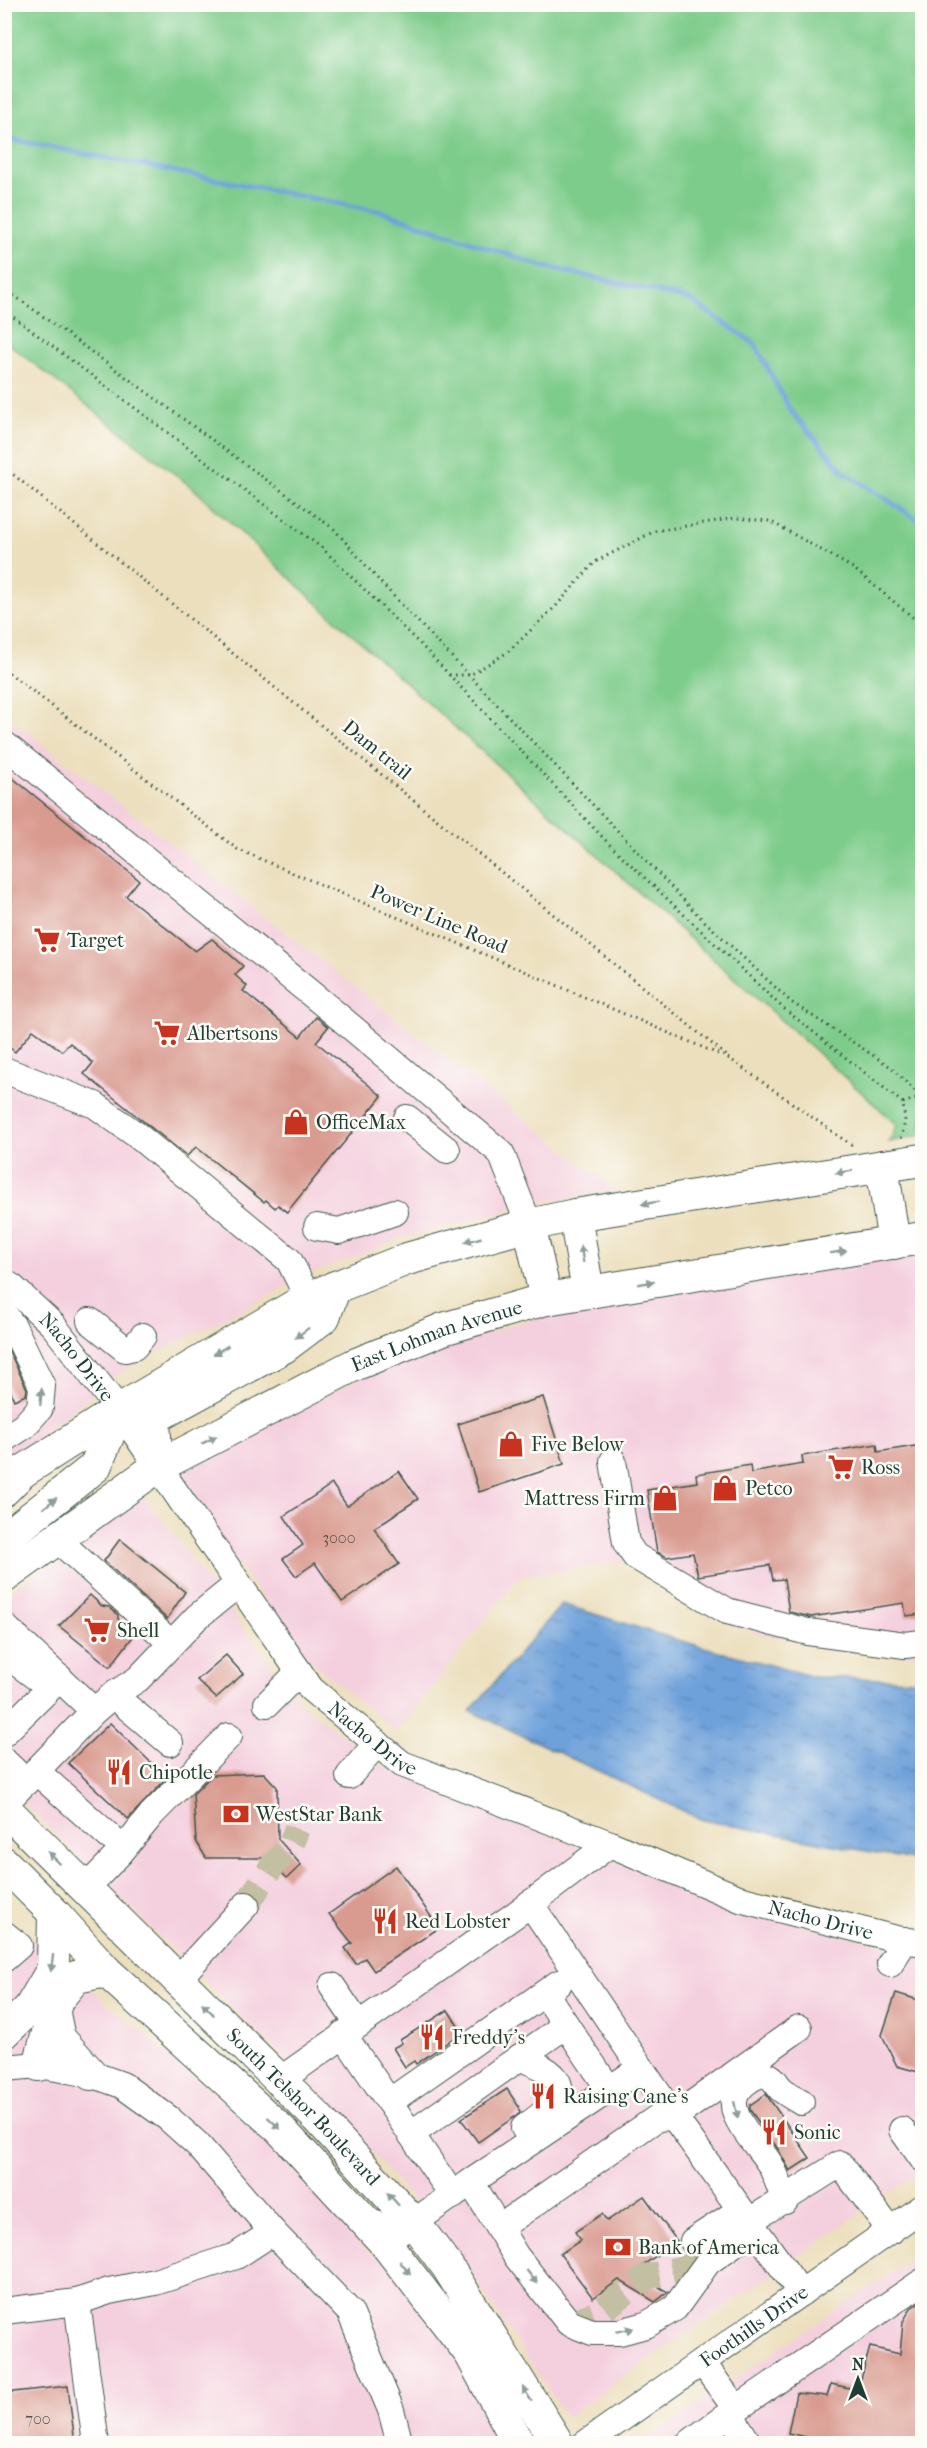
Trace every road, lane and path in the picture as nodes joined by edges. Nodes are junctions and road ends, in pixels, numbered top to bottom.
1 (4, 288) edge
2 (4, 310) edge
3 (4, 467) edge
4 (922, 625) edge
5 (4, 669) edge
6 (449, 675) junction
7 (470, 675) junction
8 (4, 744) edge
9 (730, 1059) junction
10 (4, 1070) edge
11 (922, 1097) edge
12 (903, 1103) junction
13 (407, 1118) dead end
14 (447, 1150) dead end
15 (922, 1160) edge
16 (882, 1166) junction
17 (395, 1212) dead end
18 (575, 1215) junction
19 (529, 1225) junction
20 (317, 1227) dead end
21 (908, 1240) edge
22 (4, 1282) edge
23 (322, 1292) junction
24 (588, 1292) junction
25 (546, 1299) junction
26 (4, 1314) edge
27 (90, 1321) dead end
28 (142, 1336) dead end
29 (119, 1410) junction
30 (4, 1439) edge
31 (613, 1461) dead end
32 (157, 1467) junction
33 (4, 1490) edge
34 (4, 1539) edge
35 (57, 1539) junction
36 (4, 1577) edge
37 (238, 1584) junction
38 (4, 1626) edge
39 (171, 1643) junction
40 (922, 1643) edge
41 (4, 1653) edge
42 (299, 1672) junction
43 (55, 1683) junction
44 (103, 1702) junction
45 (267, 1704) dead end
46 (4, 1733) edge
47 (229, 1736) dead end
48 (170, 1743) dead end
49 (377, 1743) junction
50 (4, 1761) edge
51 (349, 1776) dead end
52 (31, 1777) junction
53 (4, 1806) edge
54 (110, 1837) dead end
55 (610, 1844) junction
56 (4, 1863) edge
57 (86, 1888) junction
58 (530, 1903) junction
59 (246, 1905) tunnel mouth
60 (54, 1912) junction
61 (4, 1934) edge
62 (914, 1942) edge
63 (4, 1959) edge
64 (890, 1964) dead end
65 (106, 1971) junction
66 (576, 1971) junction
67 (178, 1979) junction
68 (332, 1986) dead end
69 (545, 1993) junction
70 (133, 1995) junction
71 (42, 2011) junction
72 (566, 2025) junction
73 (799, 2028) dead end
74 (351, 2029) junction
75 (4, 2033) edge
76 (520, 2057) junction
77 (23, 2066) edge
78 (641, 2068) junction
79 (90, 2074) junction
80 (280, 2080) junction
81 (609, 2089) junction
82 (389, 2102) junction
83 (801, 2102) dead end
84 (674, 2117) junction
85 (902, 2130) dead end
86 (411, 2134) junction
87 (922, 2158) edge
88 (462, 2189) junction
89 (785, 2201) junction
90 (922, 2208) edge
91 (364, 2220) junction
92 (748, 2222) junction
93 (415, 2224) junction
94 (500, 2228) junction
95 (891, 2231) junction
96 (273, 2232) junction
97 (693, 2241) tunnel mouth
98 (922, 2282) edge
99 (801, 2293) junction
100 (77, 2302) junction
101 (4, 2311) edge
102 (702, 2362) junction
103 (733, 2411) junction
104 (96, 2444) edge
105 (400, 2444) edge
106 (519, 2444) edge
107 (558, 2444) edge
108 (585, 2444) edge
109 (688, 2444) edge
110 (749, 2444) edge

1 - 7 path
2 - 6 path
3 - 9 path, Dam trail
4 - 7 path
5 - 9 path, Power Line Road
6 - 7 path
6 - 12 path
7 - 11 path
8 - 19 street
9 - 16 path, Power Line Road
10 - 23 street
11 - 12 path
12 - 16 path
13 - 14 street
15 - 16 main road
16 -> 18 main road
16 - 21 main road
17 - 20 street
18 - 19 main road
24 -> 18 main road
19 -> 23 main road
19 - 25 main road
24 -> 21 main road, East Lohman Avenue
22 - 29 street, Nacho Drive
23 -> 29 main road
23 -> 32 main road
24 - 25 main road, East Lohman Avenue
32 -> 25 main road, East Lohman Avenue
30 -> 26 street
27 - 28 street
29 - 32 street, Nacho Drive
29 - 33 main road
34 -> 29 main road
31 - 40 street
32 - 35 main road, East Lohman Avenue
32 - 37 street, Nacho Drive
35 - 36 main road, East Lohman Avenue
35 - 39 street
37 - 39 street
37 - 42 street, Nacho Drive
38 - 43 street
39 - 44 street
41 - 43 street
42 - 45 street
42 - 49 street, Nacho Drive
43 - 44 street
43 - 46 street
44 - 48 street
44 - 52 street
47 - 57 street
49 - 51 street
49 - 55 street, Nacho Drive
50 - 52 street
52 - 53 street
52 - 54 street
57 -> 53 main road, South Telshor Boulevard
55 - 58 street
55 - 62 street, Nacho Drive
56 - 60 main road, South Telshor Boulevard
57 - 67 main road, South Telshor Boulevard
58 - 66 street
58 - 74 street
59 - 67 street
60 - 65 main road, South Telshor Boulevard
60 -> 71 main road
61 - 63 street
62 - 64 street
65 - 70 main road, South Telshor Boulevard
65 - 71 main road
66 - 69 street
66 - 78 street
80 -> 67 main road, South Telshor Boulevard
68 - 74 street
69 - 72 street
69 - 82 street
70 - 80 main road
70 -> 91 main road, South Telshor Boulevard
71 - 75 main road
71 - 77 main road
71 - 79 main road
72 - 76 street
72 - 81 street
73 - 84 street
74 - 80 street
74 - 82 street
76 - 86 street
76 - 88 street
77 - 79 street
78 - 81 street
78 - 84 street
79 - 96 street
93 -> 80 main road, South Telshor Boulevard
81 - 88 street
82 - 86 street
83 -> 89 street
84 - 92 street
84 - 94 street
85 - 87 street
86 - 88 street
88 - 93 street
88 - 94 street
89 - 92 street
89 - 95 street
90 - 95 street, Foothills Drive
91 - 93 street
91 -> 106 main road, South Telshor Boulevard
94 -> 92 street
92 - 97 street
92 - 99 street
107 -> 93 main road, South Telshor Boulevard
95 - 99 street, Foothills Drive
96 - 100 street
96 - 105 street
98 - 103 street
99 - 102 street, Foothills Drive
100 - 101 street
100 - 104 street
102 - 103 street
102 - 108 street, Foothills Drive
103 - 109 street
103 - 110 street

